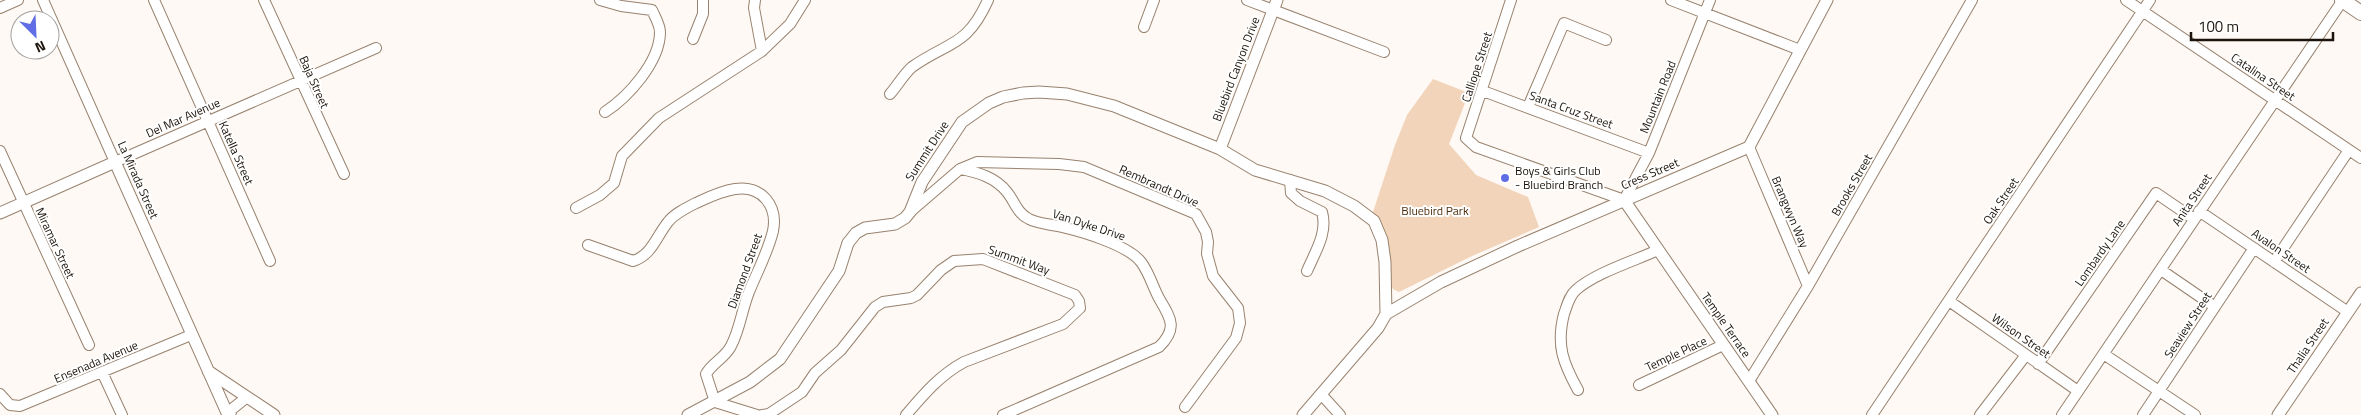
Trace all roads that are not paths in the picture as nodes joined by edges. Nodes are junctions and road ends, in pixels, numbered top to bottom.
1 (18, 0) edge
2 (43, 0) edge
3 (154, 0) edge
4 (264, 0) edge
5 (600, 0) edge
6 (703, 0) edge
7 (755, 0) edge
8 (805, 0) edge
9 (988, 0) edge
10 (1154, 0) edge
11 (1247, 0) edge
12 (1511, 0) edge
13 (1671, 0) edge
14 (1710, 0) edge
15 (1827, 0) edge
16 (1972, 0) edge
17 (2126, 0) edge
18 (2150, 0) edge
19 (2343, 0) edge
20 (1275, 5) edge
21 (0, 8) edge
22 (2143, 11) junction
23 (2361, 13) edge
24 (1704, 14) junction
25 (1144, 27) dead end
26 (693, 39) dead end
27 (1606, 40) dead end
28 (376, 48) dead end
29 (1800, 50) junction
30 (762, 51) junction
31 (1384, 52) dead end
32 (300, 81) junction
33 (1483, 91) junction
34 (890, 94) dead end
35 (2274, 100) junction
36 (1528, 107) junction
37 (605, 112) dead end
38 (208, 122) junction
39 (1749, 147) junction
40 (1220, 149) junction
41 (2349, 150) junction
42 (0, 151) edge
43 (1649, 152) junction
44 (2361, 158) edge
45 (115, 162) junction
46 (960, 169) junction
47 (344, 174) dead end
48 (1290, 180) junction
49 (1624, 200) junction
50 (22, 203) junction
51 (576, 208) dead end
52 (910, 212) junction
53 (0, 213) edge
54 (2197, 215) junction
55 (588, 246) dead end
56 (2254, 248) junction
57 (1658, 250) junction
58 (270, 261) dead end
59 (2274, 262) junction
60 (2161, 270) junction
61 (1307, 271) dead end
62 (1808, 286) junction
63 (2361, 293) edge
64 (1950, 302) junction
65 (2215, 306) junction
66 (2348, 312) junction
67 (1386, 314) junction
68 (191, 335) junction
69 (89, 345) dead end
70 (1723, 345) junction
71 (2026, 355) junction
72 (2105, 355) junction
73 (2038, 364) junction
74 (102, 372) junction
75 (208, 372) junction
76 (1749, 381) junction
77 (1639, 385) dead end
78 (1578, 390) dead end
79 (2078, 391) junction
80 (2160, 391) junction
81 (0, 394) edge
82 (1321, 394) junction
83 (247, 397) junction
84 (715, 402) junction
85 (1185, 407) dead end
86 (122, 415) edge
87 (229, 415) edge
88 (274, 415) edge
89 (688, 415) edge
90 (757, 415) edge
91 (762, 415) edge
92 (906, 415) edge
93 (1003, 415) edge
94 (1303, 415) edge
95 (1340, 415) edge
96 (1772, 415) edge
97 (1872, 415) edge
98 (1980, 415) edge
99 (2062, 415) edge
100 (2143, 415) edge
101 (2195, 415) edge
102 (2278, 415) edge

1 - 21 street
2 - 45 street, La Mirada Street
3 - 38 street, Katella Street
4 - 32 street, Baja Street
5 - 37 street
6 - 26 street
7 - 30 street
8 - 30 street
9 - 34 street
10 - 25 street
11 - 20 street
12 - 33 street, Calliope Street
13 - 24 street
14 - 24 street, Mountain Road
15 - 29 street
16 - 62 street, Brooks Street
17 - 22 street, Catalina Street
18 - 22 street, Oak Street
19 - 23 main road
19 - 35 street, Anita Street
20 - 31 street
20 - 40 street, Bluebird Canyon Drive
22 - 35 street, Catalina Street
22 - 64 street, Oak Street
24 - 29 street
24 - 43 street, Mountain Road
27 - 36 street
28 - 32 street, Del Mar Avenue
29 - 39 street
30 - 51 street
32 - 38 street, Del Mar Avenue
32 - 47 street, Baja Street
33 - 36 street, Santa Cruz Street
33 - 49 street, Calliope Street
35 - 41 street, Catalina Street
35 - 54 street, Anita Street
36 - 43 street, Santa Cruz Street
38 - 45 street, Del Mar Avenue
38 - 58 street, Katella Street
39 - 49 street, Cress Street
39 - 62 street, Brangwyn Way
40 - 48 street, Summit Drive
40 - 52 street, Summit Drive
41 - 44 street, Catalina Street
41 - 59 street
42 - 50 street, Miramar Street
43 - 49 street, Mountain Road
45 - 50 street, Del Mar Avenue
45 - 68 street, La Mirada Street
46 - 52 street, Rembrandt Drive
46 - 85 street, Rembrandt Drive
46 - 93 street, Van Dyke Drive
48 - 61 street
48 - 67 street, Summit Drive
49 - 57 street, Temple Terrace
49 - 67 street, Cress Street
50 - 53 street, Del Mar Avenue
50 - 69 street, Miramar Street
52 - 84 street
54 - 56 street, Avalon Street
54 - 60 street, Anita Street
54 - 73 street, Lombardy Lane
55 - 84 street, Diamond Street
56 - 59 street, Avalon Street
56 - 65 street, Seaview Street
57 - 70 street, Temple Terrace
57 - 78 street
59 - 66 street, Avalon Street
60 - 65 street
60 - 72 street, Anita Street
62 - 76 street, Brooks Street
63 - 66 street, Thalia Street
64 - 71 street, Wilson Street
64 - 97 street, Oak Street
65 - 80 street, Seaview Street
66 - 102 street, Thalia Street
67 - 82 street
68 - 74 street, Ensenada Avenue
68 - 75 street, La Mirada Street
70 - 76 street, Temple Terrace
70 - 77 street, Temple Place
71 - 73 street, Wilson Street
71 - 98 street
72 - 79 street, Anita Street
72 - 80 street
73 - 79 street, Wilson Street
74 - 81 street, Ensenada Avenue
74 - 86 street
75 - 83 street
75 - 87 street, La Mirada Street
76 - 96 street, Temple Terrace
79 - 99 street, Anita Street
80 - 100 street, Seaview Street
80 - 101 street
82 - 94 street
82 - 95 street
83 - 87 street
83 - 88 street
84 - 89 street
84 - 90 street
91 - 92 street, Summit Way

